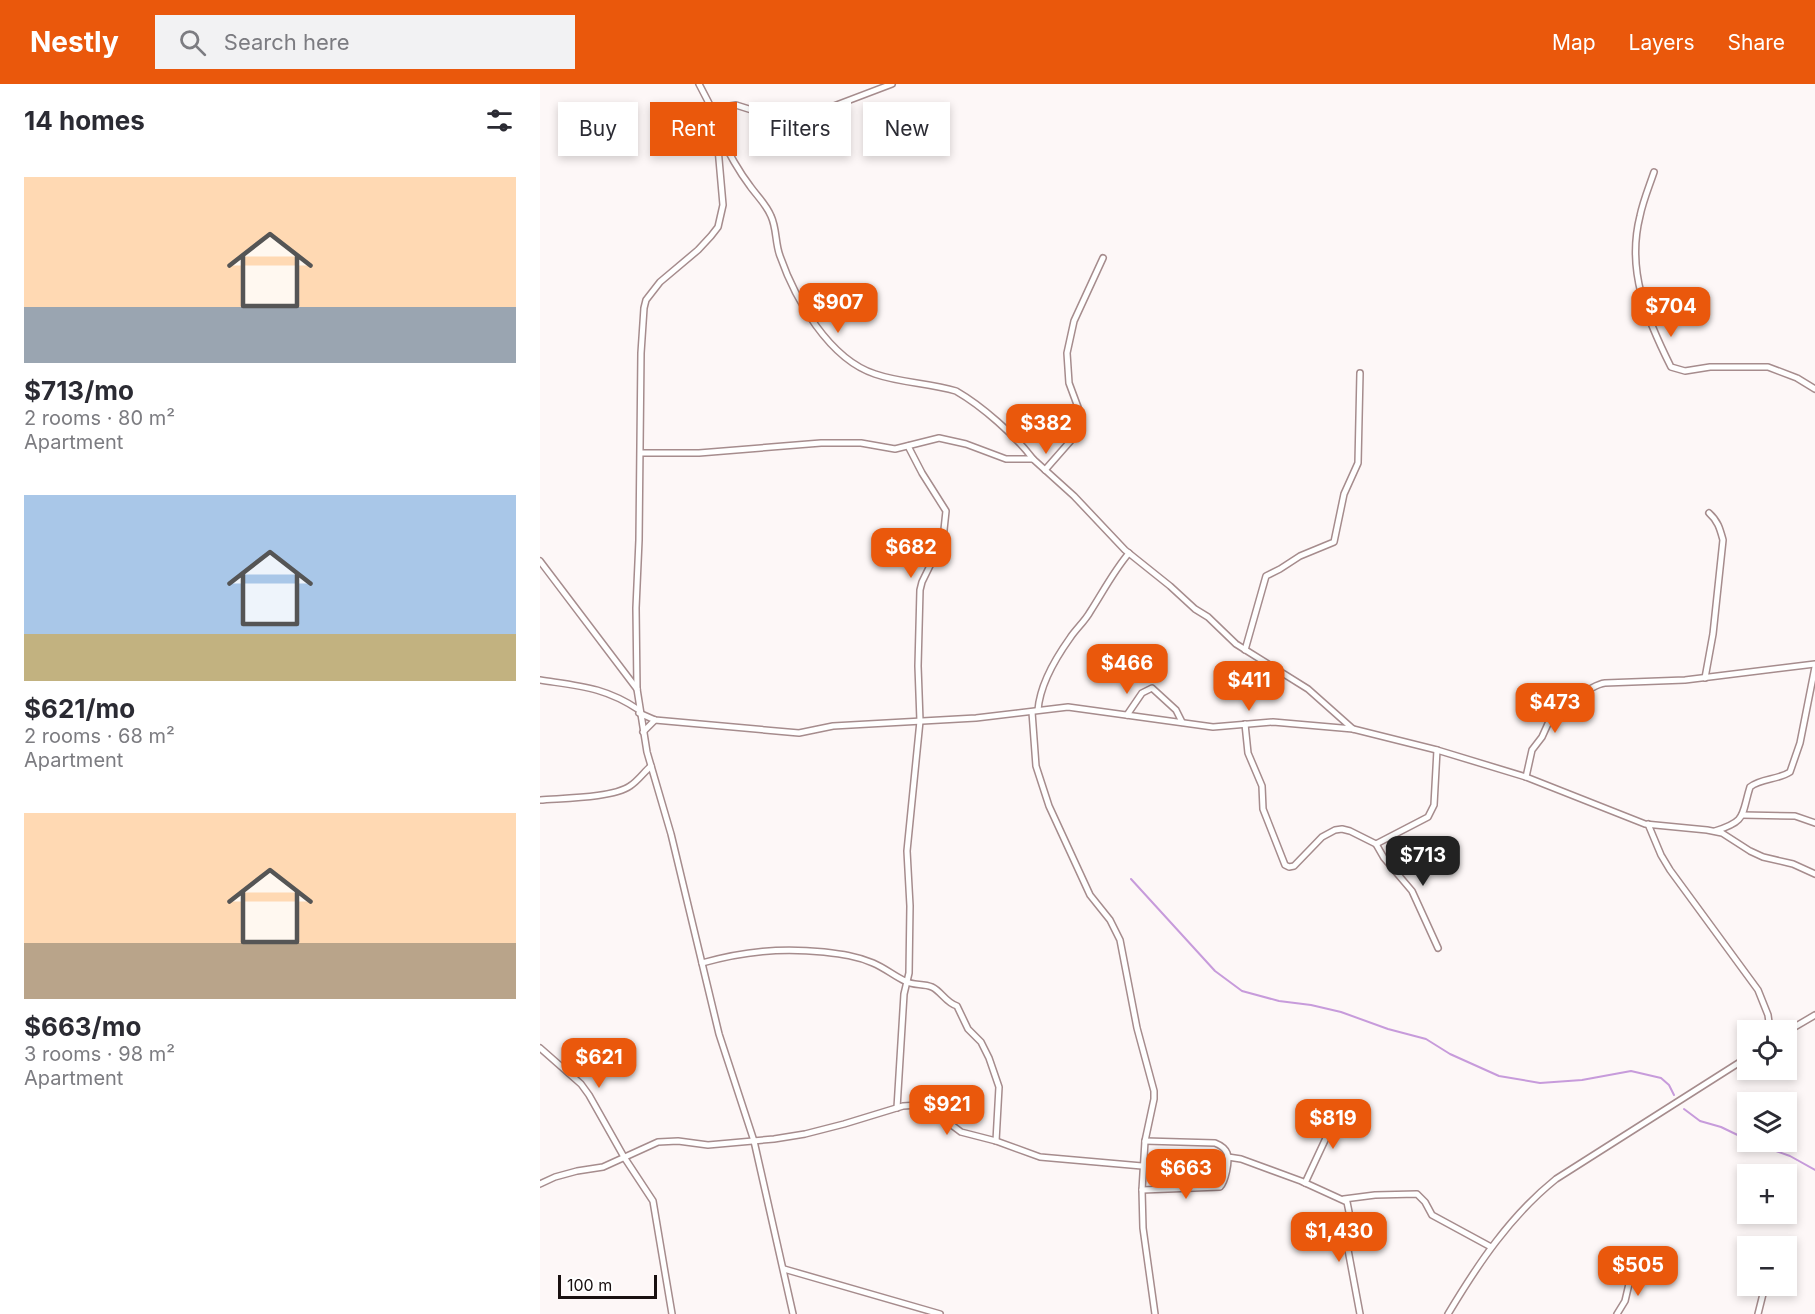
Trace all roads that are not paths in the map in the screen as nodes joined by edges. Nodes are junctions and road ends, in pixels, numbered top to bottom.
1 (699, 84) edge
2 (892, 84) edge
3 (708, 102) edge
4 (737, 105) edge
5 (719, 156) edge
6 (732, 156) edge
7 (1654, 172) dead end
8 (1103, 258) dead end
9 (1360, 373) dead end
10 (1815, 389) edge
11 (908, 446) junction
12 (641, 453) junction
13 (1033, 459) junction
14 (1045, 470) junction
15 (1709, 513) dead end
16 (1129, 553) junction
17 (540, 561) edge
18 (1245, 650) junction
19 (1815, 665) edge
20 (1705, 678) junction
21 (540, 680) edge
22 (637, 689) junction
23 (1035, 711) junction
24 (639, 712) junction
25 (1127, 715) junction
26 (655, 720) junction
27 (920, 721) junction
28 (1182, 722) junction
29 (1245, 724) junction
30 (1353, 729) junction
31 (643, 732) junction
32 (1437, 750) junction
33 (651, 766) junction
34 (1526, 777) junction
35 (540, 800) edge
36 (1742, 815) junction
37 (1815, 823) edge
38 (1648, 824) junction
39 (1714, 831) junction
40 (1376, 844) junction
41 (1815, 874) edge
42 (1438, 948) dead end
43 (702, 963) junction
44 (906, 983) junction
45 (1815, 1015) edge
46 (1769, 1020) edge
47 (1797, 1026) edge
48 (540, 1048) edge
49 (1737, 1064) edge
50 (897, 1108) junction
51 (1340, 1108) dead end
52 (754, 1141) junction
53 (996, 1141) junction
54 (1144, 1141) junction
55 (624, 1157) junction
56 (1228, 1157) junction
57 (1142, 1166) junction
58 (1305, 1183) junction
59 (540, 1184) edge
60 (1142, 1190) junction
61 (1343, 1200) junction
62 (1491, 1247) junction
63 (1642, 1265) dead end
64 (784, 1269) junction
65 (1762, 1296) edge
66 (672, 1314) edge
67 (793, 1314) edge
68 (940, 1314) edge
69 (1155, 1314) edge
70 (1360, 1314) edge
71 (1448, 1314) edge
72 (1617, 1314) edge
73 (1758, 1314) edge

1 - 3 street
2 - 4 street
5 - 12 street
6 - 13 street
7 - 10 street
8 - 14 street
9 - 18 street
11 - 12 street
11 - 13 street
11 - 27 street
12 - 22 street
13 - 14 street
14 - 16 street
15 - 20 street
16 - 18 street
16 - 23 street
17 - 22 street
18 - 30 street
19 - 20 street
19 - 36 street
20 - 34 street
21 - 24 street
22 - 24 street
23 - 25 street
23 - 27 street
23 - 54 street
24 - 26 street
24 - 31 street
25 - 28 street
25 - 28 street
26 - 27 street
26 - 31 street
27 - 44 street
28 - 29 street
29 - 30 street
29 - 40 street
30 - 32 street
31 - 33 street
32 - 34 street
32 - 40 street
33 - 35 street
33 - 43 street
34 - 38 street
36 - 37 street
36 - 39 street
38 - 39 street
38 - 46 street
39 - 41 street
40 - 42 street
43 - 44 street
43 - 52 street
44 - 50 street
44 - 53 street
45 - 47 street
48 - 55 street
49 - 62 street
50 - 52 street
50 - 53 street
51 - 58 street
52 - 55 street
52 - 64 street
53 - 57 street
54 - 56 street
54 - 57 street
55 - 59 street
55 - 66 street
56 - 58 street
56 - 60 street
57 - 60 street
58 - 61 street
60 - 69 street
61 - 62 street
61 - 70 street
62 - 71 street
63 - 72 street
64 - 67 street
64 - 68 street
65 - 73 street

